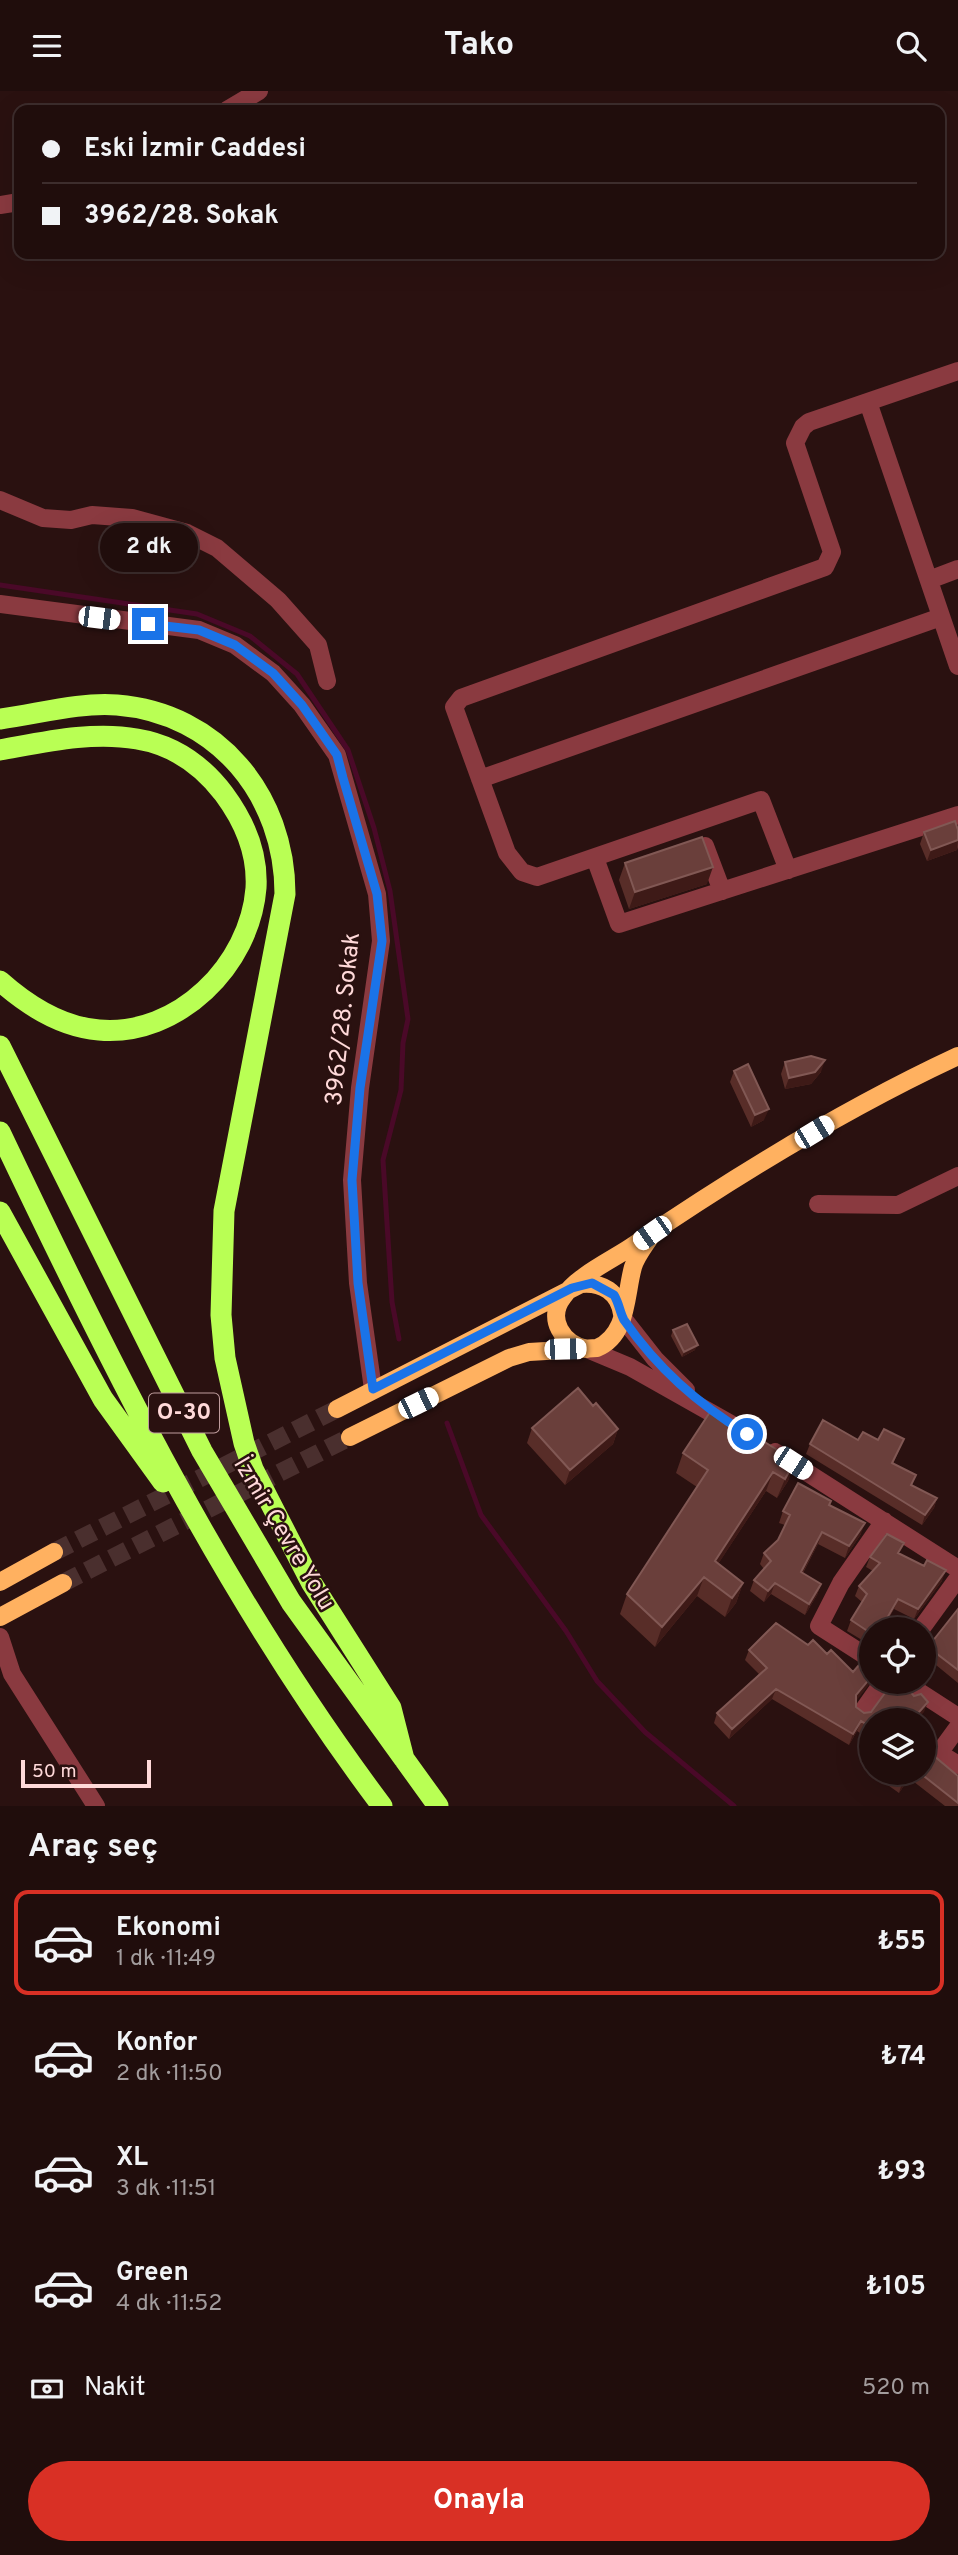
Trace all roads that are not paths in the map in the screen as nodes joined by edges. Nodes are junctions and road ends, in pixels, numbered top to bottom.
1 (259, 91) edge
2 (235, 105) edge
3 (958, 371) edge
4 (868, 402) junction
5 (0, 501) edge
6 (958, 569) edge
7 (929, 580) junction
8 (0, 604) edge
9 (948, 625) edge
10 (958, 666) edge
11 (327, 681) dead end
12 (0, 719) edge
13 (0, 750) edge
14 (480, 779) junction
15 (958, 815) edge
16 (705, 846) edge
17 (595, 858) junction
18 (788, 870) junction
19 (722, 891) junction
20 (0, 981) edge
21 (0, 1046) edge
22 (958, 1056) edge
23 (0, 1132) edge
24 (958, 1176) edge
25 (818, 1204) dead end
26 (0, 1212) edge
27 (652, 1233) junction
28 (572, 1288) junction
29 (622, 1317) junction
30 (587, 1349) junction
31 (373, 1389) junction
32 (701, 1405) junction
33 (337, 1409) tunnel mouth
34 (350, 1437) tunnel mouth
35 (884, 1521) junction
36 (54, 1552) tunnel mouth
37 (217, 1557) junction
38 (958, 1569) edge
39 (958, 1579) edge
40 (0, 1582) edge
41 (63, 1583) tunnel mouth
42 (0, 1617) edge
43 (930, 1617) edge
44 (0, 1637) edge
45 (859, 1652) edge
46 (923, 1694) edge
47 (958, 1717) edge
48 (958, 1727) edge
49 (404, 1759) junction
50 (958, 1765) edge
51 (96, 1806) edge
52 (382, 1806) edge
53 (438, 1806) edge

1 - 2 street
3 - 4 street
4 - 7 street
4 - 14 street
5 - 11 street
6 - 7 street
7 - 9 street
8 - 31 street, 3962/28. Sokak
9 - 10 street
9 - 14 street
12 - 49 highway
13 - 20 highway
14 - 17 street
15 - 18 street
16 - 19 street
17 - 18 street
17 - 19 street
18 - 19 street
21 - 49 highway, İzmir Çevre Yolu / O-30
22 - 27 main road
23 - 37 highway, O-30
24 - 25 street
26 - 37 highway
27 - 28 main road
27 - 29 main road
28 - 29 main road
28 - 30 main road
28 - 31 main road
29 - 30 main road
29 - 32 street
30 - 32 street
30 - 34 main road
31 - 33 main road
32 - 35 street
35 - 38 street
35 - 45 street
36 - 40 main road
37 - 52 highway, O-30
39 - 43 street
41 - 42 main road
44 - 51 street
46 - 47 street
48 - 50 street
49 - 53 highway, İzmir Çevre Yolu / O-30

